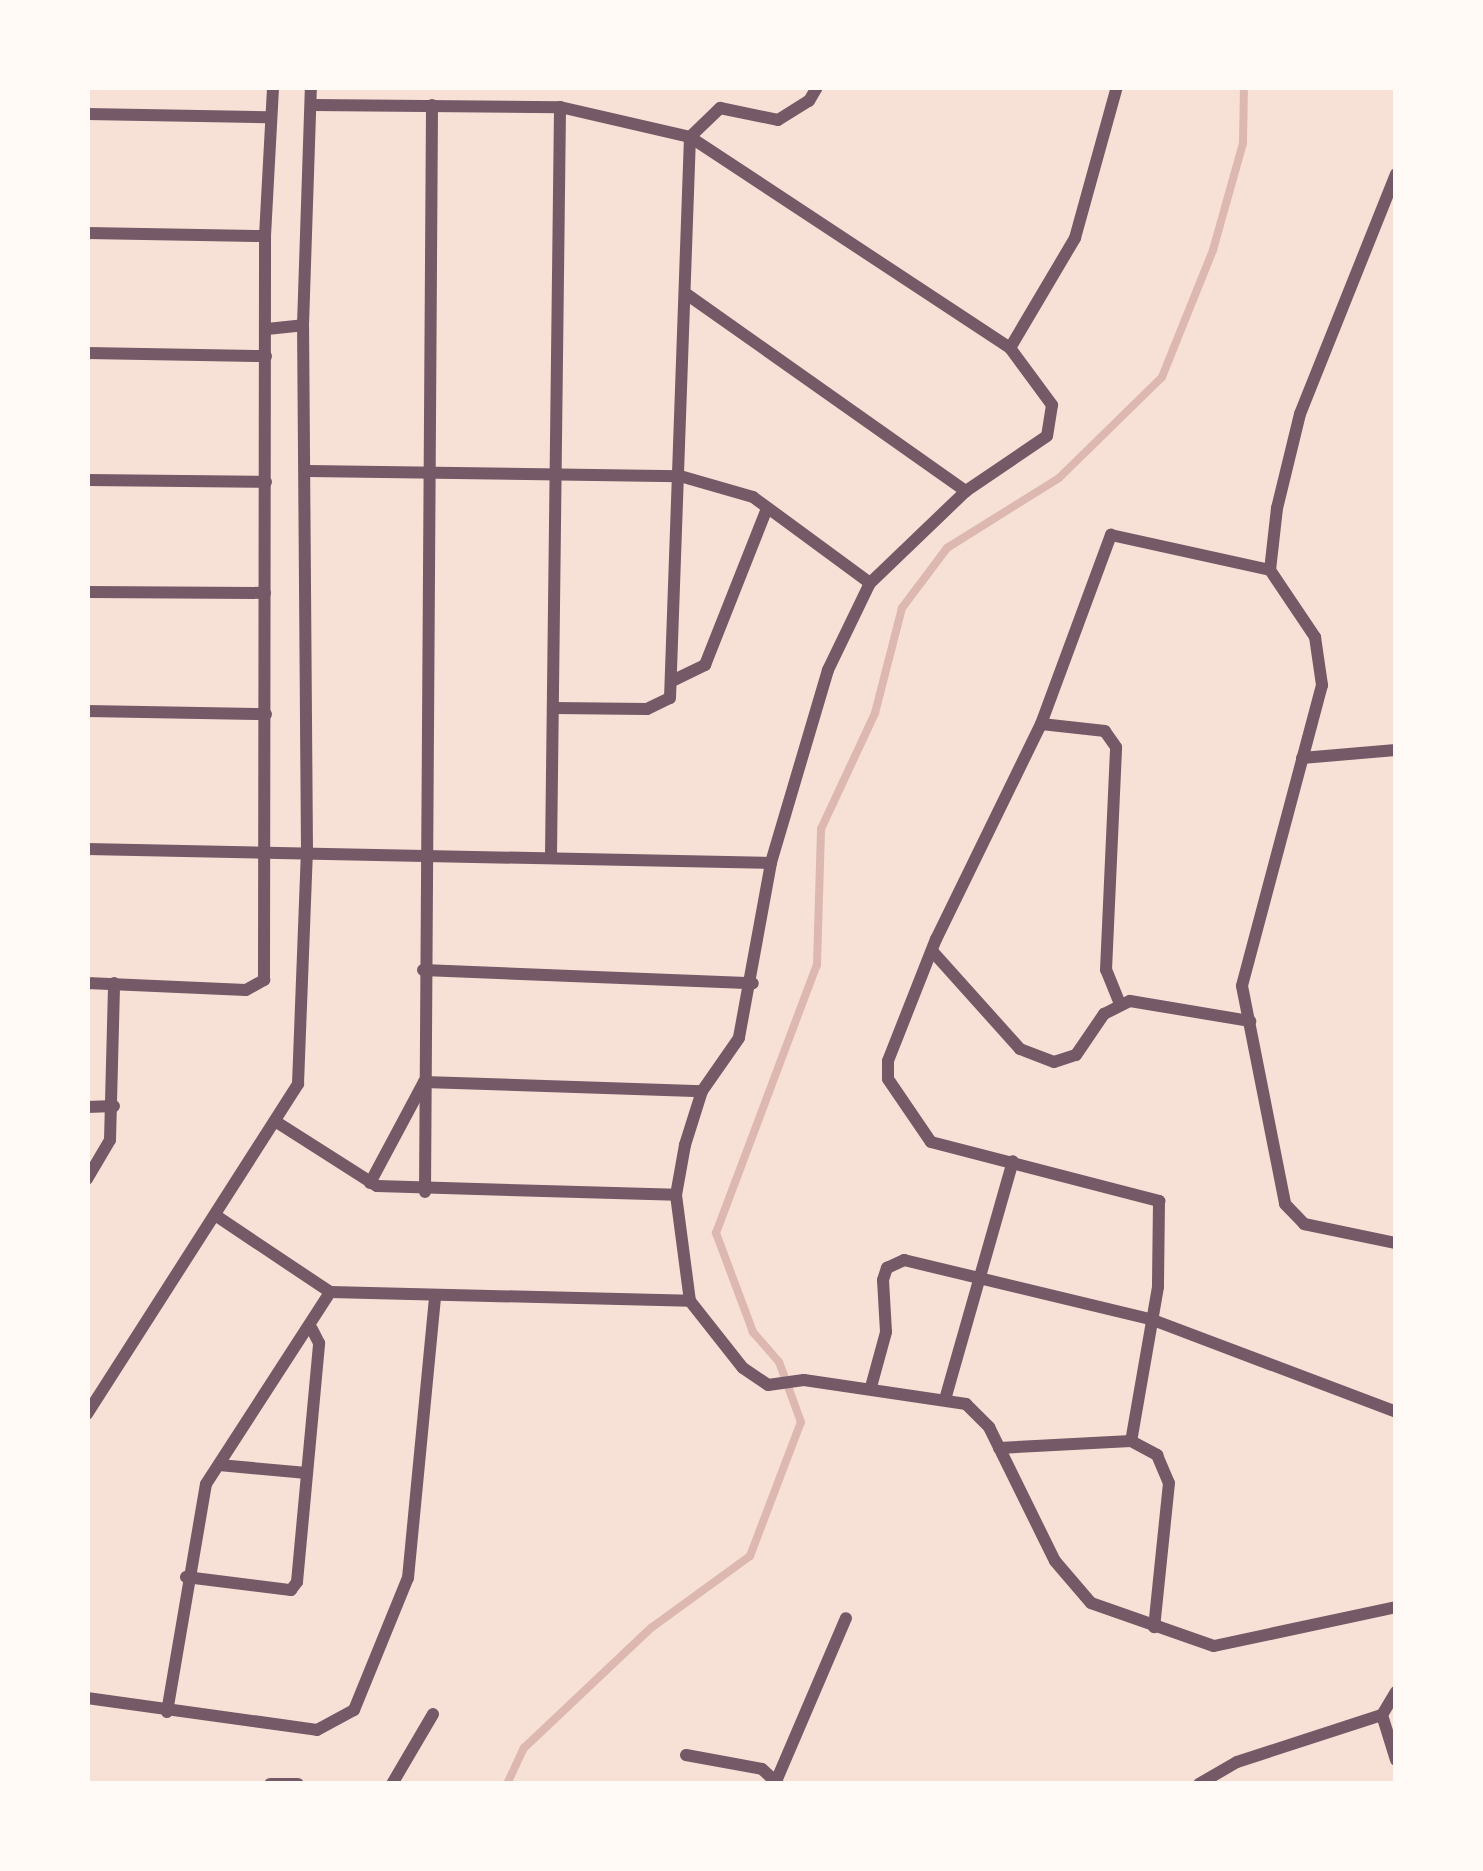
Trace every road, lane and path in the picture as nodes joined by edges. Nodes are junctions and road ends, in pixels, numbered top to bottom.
1 (273, 87) edge
2 (310, 87) edge
3 (817, 87) edge
4 (1117, 87) edge
5 (313, 105) junction
6 (431, 106) junction
7 (560, 107) junction
8 (87, 115) edge
9 (267, 118) junction
10 (690, 137) junction
11 (1396, 174) edge
12 (87, 233) edge
13 (265, 236) junction
14 (685, 293) junction
15 (303, 325) junction
16 (267, 329) junction
17 (1010, 348) junction
18 (87, 353) edge
19 (266, 356) junction
20 (308, 471) junction
21 (424, 473) junction
22 (553, 476) junction
23 (680, 476) junction
24 (87, 481) edge
25 (266, 482) junction
26 (966, 491) junction
27 (766, 511) junction
28 (1270, 570) junction
29 (870, 583) junction
30 (87, 592) edge
31 (266, 592) junction
32 (672, 681) junction
33 (554, 708) junction
34 (87, 711) edge
35 (266, 714) junction
36 (1041, 724) junction
37 (1396, 750) edge
38 (1302, 758) junction
39 (87, 849) edge
40 (273, 851) junction
41 (302, 852) junction
42 (423, 856) junction
43 (551, 856) junction
44 (771, 863) junction
45 (933, 951) junction
46 (422, 970) junction
47 (87, 983) edge
48 (114, 983) junction
49 (753, 983) junction
50 (1120, 1004) junction
51 (1250, 1021) junction
52 (424, 1082) junction
53 (702, 1091) junction
54 (87, 1106) edge
55 (114, 1106) junction
56 (278, 1123) junction
57 (1013, 1161) junction
58 (87, 1179) edge
59 (370, 1183) junction
60 (424, 1192) junction
61 (676, 1195) junction
62 (218, 1217) junction
63 (1396, 1243) edge
64 (977, 1278) junction
65 (330, 1292) junction
66 (435, 1297) junction
67 (690, 1300) junction
68 (1153, 1321) junction
69 (311, 1329) junction
70 (872, 1388) junction
71 (946, 1396) junction
72 (1396, 1412) edge
73 (87, 1414) edge
74 (1131, 1442) junction
75 (999, 1448) junction
76 (219, 1465) junction
77 (307, 1473) junction
78 (185, 1577) junction
79 (1396, 1607) edge
80 (846, 1618) dead end
81 (1154, 1627) junction
82 (1396, 1692) edge
83 (87, 1698) edge
84 (166, 1712) junction
85 (433, 1714) dead end
86 (1382, 1715) junction
87 (686, 1755) dead end
88 (1396, 1760) edge
89 (777, 1782) edge
90 (269, 1784) edge
91 (298, 1784) edge
92 (392, 1784) edge
93 (1199, 1784) edge

1 - 9 street
2 - 5 street
3 - 10 street
4 - 17 street
5 - 6 street
5 - 15 street
6 - 7 street
6 - 21 street
7 - 10 street
7 - 22 street
8 - 9 street
9 - 13 street
10 - 14 street
10 - 17 street
11 - 28 street
12 - 13 street
13 - 16 street
14 - 23 street
14 - 26 street
15 - 16 street
15 - 20 street
16 - 19 street
17 - 26 street
18 - 19 street
19 - 25 street
20 - 21 street
20 - 41 street
21 - 22 street
21 - 42 street
22 - 23 street
22 - 33 street
23 - 27 street
23 - 32 street
24 - 25 street
25 - 31 street
26 - 29 street
27 - 29 street
27 - 32 street
28 - 36 street
28 - 38 street
29 - 44 street
30 - 31 street
31 - 35 street
32 - 33 street
33 - 43 street
34 - 35 street
35 - 40 street
36 - 45 street
36 - 50 street
37 - 38 street
38 - 51 street
39 - 40 street
40 - 41 street
40 - 48 street
41 - 42 street
41 - 56 street
42 - 43 street
42 - 46 street
43 - 44 street
44 - 49 street
45 - 50 street
45 - 57 street
46 - 49 street
46 - 52 street
47 - 48 street
48 - 55 street
49 - 53 street
50 - 51 street
51 - 63 street
52 - 53 street
52 - 59 street
52 - 60 street
53 - 61 street
54 - 55 street
55 - 58 street
56 - 59 street
56 - 62 street
57 - 64 street
57 - 68 street
59 - 60 street
60 - 61 street
61 - 67 street
62 - 65 street
62 - 73 street
64 - 68 street
64 - 70 street
64 - 71 street
65 - 66 street
65 - 69 street
66 - 67 street
66 - 84 street
67 - 70 street
68 - 72 street
68 - 74 street
69 - 76 street
69 - 77 street
70 - 71 street
71 - 75 street
74 - 75 street
74 - 81 street
75 - 81 street
76 - 77 street
76 - 78 street
77 - 78 street
78 - 84 street
79 - 81 street
80 - 89 street
82 - 86 street
83 - 84 street
85 - 92 street
86 - 88 street
86 - 93 street
87 - 89 street
90 - 91 street

